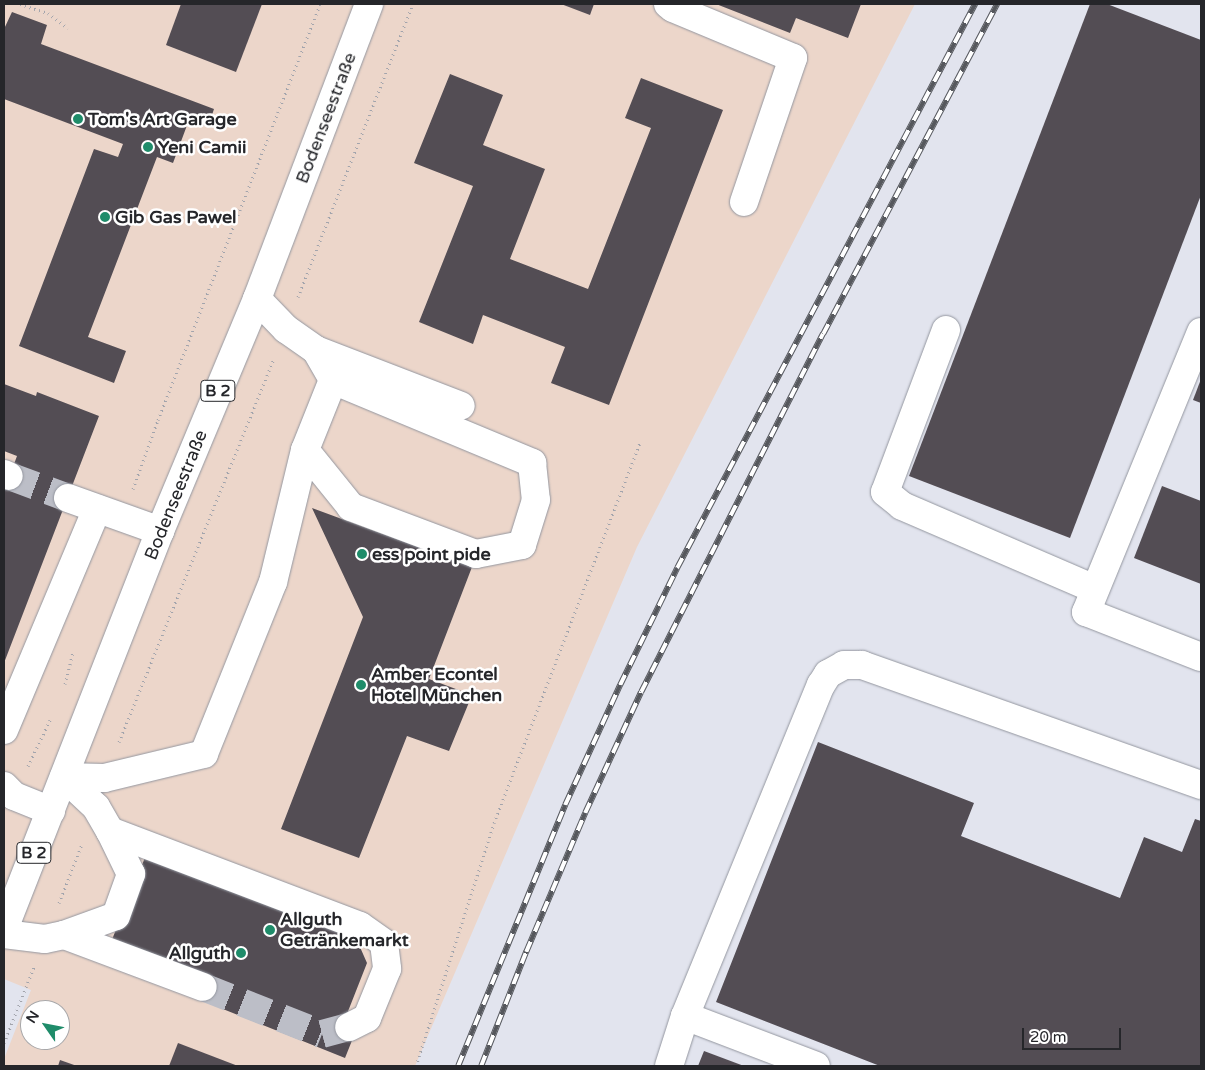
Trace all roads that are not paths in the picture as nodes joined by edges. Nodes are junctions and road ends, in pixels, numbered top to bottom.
1 (369, 4) edge
2 (668, 4) edge
3 (744, 202) dead end
4 (258, 298) junction
5 (946, 330) dead end
6 (1201, 332) edge
7 (316, 350) junction
8 (333, 380) junction
9 (460, 406) dead end
10 (305, 450) junction
11 (68, 498) tunnel mouth
12 (97, 509) junction
13 (160, 531) junction
14 (1095, 589) junction
15 (1201, 657) edge
16 (4, 730) edge
17 (64, 778) junction
18 (1201, 784) edge
19 (9, 791) edge
20 (51, 811) junction
21 (110, 831) junction
22 (4, 929) edge
23 (4, 934) edge
24 (55, 937) junction
25 (203, 987) tunnel mouth
26 (685, 1016) junction
27 (349, 1028) tunnel mouth
28 (668, 1066) edge
29 (816, 1066) edge

1 - 4 main road, Bodenseestraße / B 2
2 - 3 main road
4 - 7 main road
4 - 13 main road, Bodenseestraße / B 2
5 - 14 main road
6 - 14 main road
7 - 8 main road
7 - 9 main road
8 - 10 main road
8 - 10 main road
10 - 17 main road
11 - 12 main road
12 - 13 main road
12 - 16 main road
13 - 17 main road, Bodenseestraße / B 2
14 - 15 main road
17 - 20 main road, Bodenseestraße / B 2
17 - 21 main road
18 - 26 main road
19 - 20 main road
20 - 22 main road, Bodenseestraße / B 2
21 - 24 main road
21 - 27 main road
23 - 24 main road
24 - 25 main road
26 - 28 main road
26 - 29 main road

